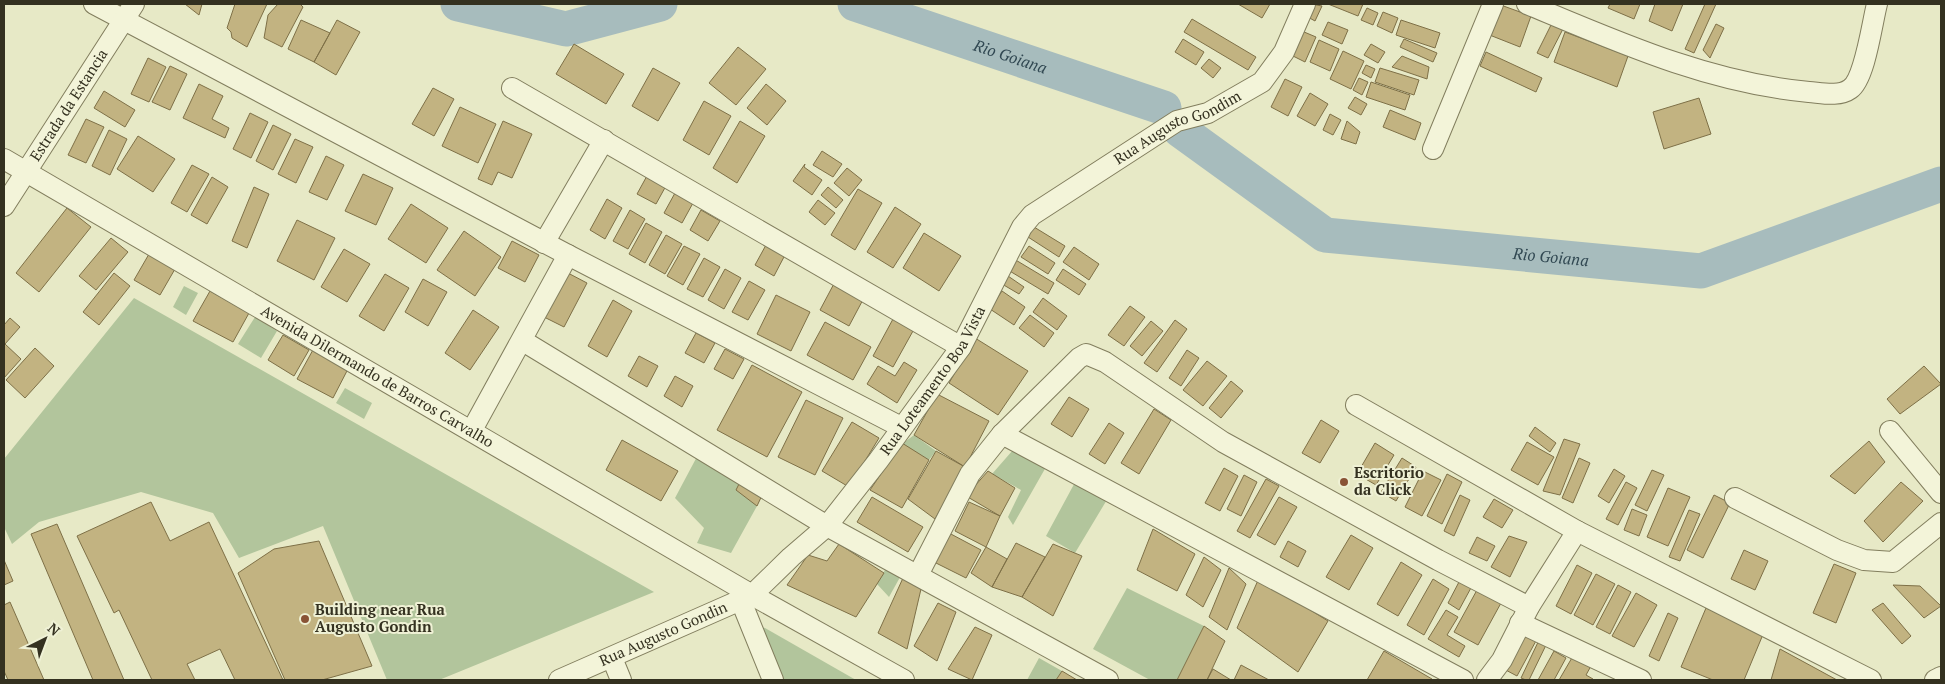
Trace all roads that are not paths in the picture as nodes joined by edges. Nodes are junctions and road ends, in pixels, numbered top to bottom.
1 (94, 4) edge
2 (1304, 4) edge
3 (1493, 4) edge
4 (1527, 4) edge
5 (1877, 4) edge
6 (129, 11) edge
7 (512, 88) dead end
8 (604, 140) junction
9 (1433, 149) dead end
10 (4, 159) edge
11 (26, 172) junction
12 (4, 206) edge
13 (1022, 227) joint
14 (544, 243) junction
15 (568, 256) junction
16 (523, 341) junction
17 (961, 347) junction
18 (1356, 405) dead end
19 (901, 427) junction
20 (472, 430) junction
21 (1890, 431) dead end
22 (1002, 434) junction
23 (1941, 493) edge
24 (1735, 498) dead end
25 (1941, 523) edge
26 (827, 526) junction
27 (1576, 531) junction
28 (918, 575) junction
29 (746, 598) junction
30 (1525, 614) junction
31 (612, 658) junction
32 (1941, 677) edge
33 (559, 680) edge
34 (621, 680) edge
35 (773, 680) edge
36 (904, 680) edge
37 (1108, 680) edge
38 (1463, 680) edge
39 (1488, 680) edge
40 (1641, 680) edge
41 (1871, 680) edge
42 (1935, 680) edge

1 - 6 street
2 - 13 street, Rua Augusto Gondim
3 - 9 street
4 - 5 street
6 - 11 street, Estrada da Estancia
6 - 14 street
7 - 8 street
8 - 14 street
8 - 17 street
10 - 11 street, Avenida Dilermando de Barros Carvalho
11 - 12 street, Estrada da Estancia
11 - 20 street, Avenida Dilermando de Barros Carvalho
13 - 17 street, Rua Loteamento Boa Vista
14 - 15 street
15 - 16 street
15 - 19 street
16 - 20 street
16 - 26 street
17 - 19 street, Rua Loteamento Boa Vista
18 - 27 street
19 - 26 street, Rua Loteamento Boa Vista
20 - 29 street, Avenida Dilermando de Barros Carvalho
21 - 23 street
22 - 28 street
22 - 30 street
22 - 38 street
24 - 25 street
26 - 28 street
26 - 29 street, Rua Loteamento Boa Vista
27 - 30 street
27 - 41 street
28 - 37 street
29 - 31 street, Rua Augusto Gondin
29 - 35 street
29 - 36 street, Avenida Dilermando de Barros Carvalho
30 - 39 street
30 - 40 street
31 - 33 street, Rua Augusto Gondin
31 - 34 street
32 - 42 street

